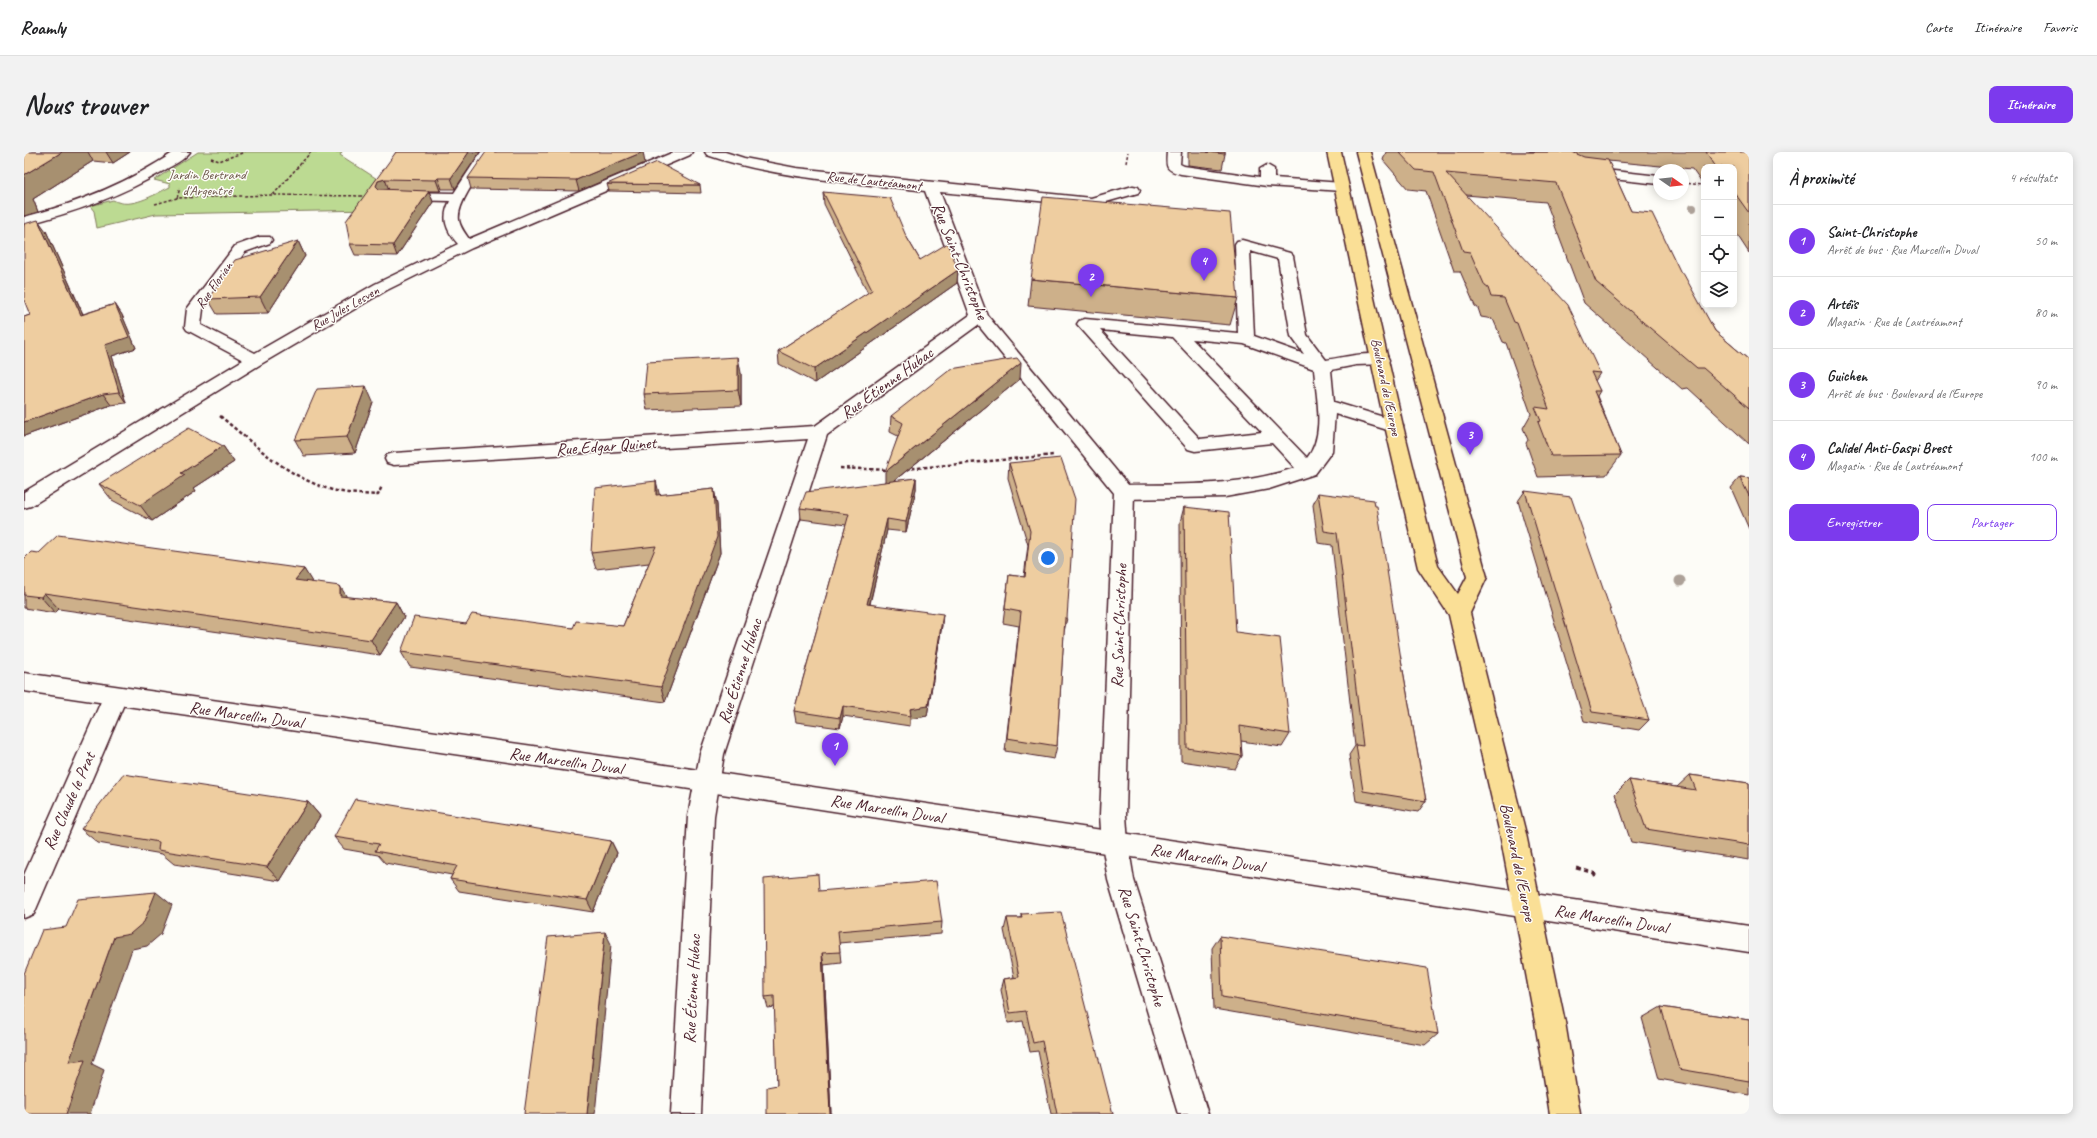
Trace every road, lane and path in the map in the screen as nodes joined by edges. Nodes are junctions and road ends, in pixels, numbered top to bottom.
1 (183, 152) edge
2 (245, 152) edge
3 (311, 152) edge
4 (488, 152) edge
5 (685, 152) edge
6 (712, 152) edge
7 (1174, 152) edge
8 (1334, 152) edge
9 (1363, 152) edge
10 (1537, 152) edge
11 (219, 161) dead end
12 (1653, 179) edge
13 (1689, 184) edge
14 (1701, 186) edge
15 (930, 187) junction
16 (1342, 187) junction
17 (1133, 190) dead end
18 (273, 195) junction
19 (389, 196) joint
20 (458, 197) junction
21 (177, 198) dead end
22 (24, 222) edge
23 (265, 240) dead end
24 (467, 245) junction
25 (979, 316) junction
26 (1175, 331) junction
27 (1246, 339) junction
28 (255, 360) junction
29 (1382, 360) junction
30 (1322, 366) junction
31 (196, 396) junction
32 (1325, 405) junction
33 (1394, 426) junction
34 (819, 432) junction
35 (1275, 437) junction
36 (1090, 451) junction
37 (394, 459) joint
38 (808, 464) junction
39 (894, 470) edge
40 (901, 470) edge
41 (1308, 470) junction
42 (1124, 492) junction
43 (24, 501) edge
44 (1459, 613) junction
45 (24, 682) edge
46 (116, 697) junction
47 (708, 783) junction
48 (1115, 844) junction
49 (1576, 868) dead end
50 (1600, 884) dead end
51 (24, 905) edge
52 (1528, 905) junction
53 (1749, 939) edge
54 (686, 1114) edge
55 (1193, 1114) edge
56 (1565, 1114) edge

1 - 22 street
2 - 11 path
3 - 18 path
4 - 20 street
5 - 24 street, Rue Jules Lesven
6 - 15 street, Rue de Lautréamont
7 - 16 street
8 - 16 main road, Boulevard de l'Europe
9 - 44 main road
10 - 12 street
13 - 14 path
15 - 17 street, Rue de Lautréamont
15 - 25 street, Rue Saint-Christophe
16 - 29 main road, Boulevard de l'Europe
18 - 19 path
18 - 21 path
19 - 20 street
20 - 24 street
23 - 28 street, Rue Florian
24 - 28 street, Rue Jules Lesven
25 - 34 street, Rue Étienne Hubac
25 - 36 street, Rue Saint-Christophe
26 - 27 street
26 - 35 street
26 - 35 street
27 - 30 street
27 - 30 street
28 - 31 street, Rue Jules Lesven
29 - 30 street
29 - 33 main road, Boulevard de l'Europe
30 - 32 street
31 - 37 path
31 - 43 street, Rue Jules Lesven
32 - 33 street
32 - 41 street
33 - 44 main road, Boulevard de l'Europe
34 - 37 street, Rue Edgar Quinet
34 - 38 street, Rue Étienne Hubac
35 - 41 street
36 - 40 path
36 - 42 street, Rue Saint-Christophe
38 - 39 path
38 - 47 street, Rue Étienne Hubac
41 - 42 street
42 - 48 street, Rue Saint-Christophe
44 - 52 main road, Boulevard de l'Europe
45 - 46 street, Rue Marcellin Duval
46 - 47 street, Rue Marcellin Duval
46 - 51 street, Rue Claude le Prat
47 - 48 street, Rue Marcellin Duval
47 - 54 street, Rue Étienne Hubac
48 - 52 street, Rue Marcellin Duval
48 - 55 street, Rue Saint-Christophe
49 - 50 path
52 - 53 street, Rue Marcellin Duval
52 - 56 main road, Boulevard de l'Europe

